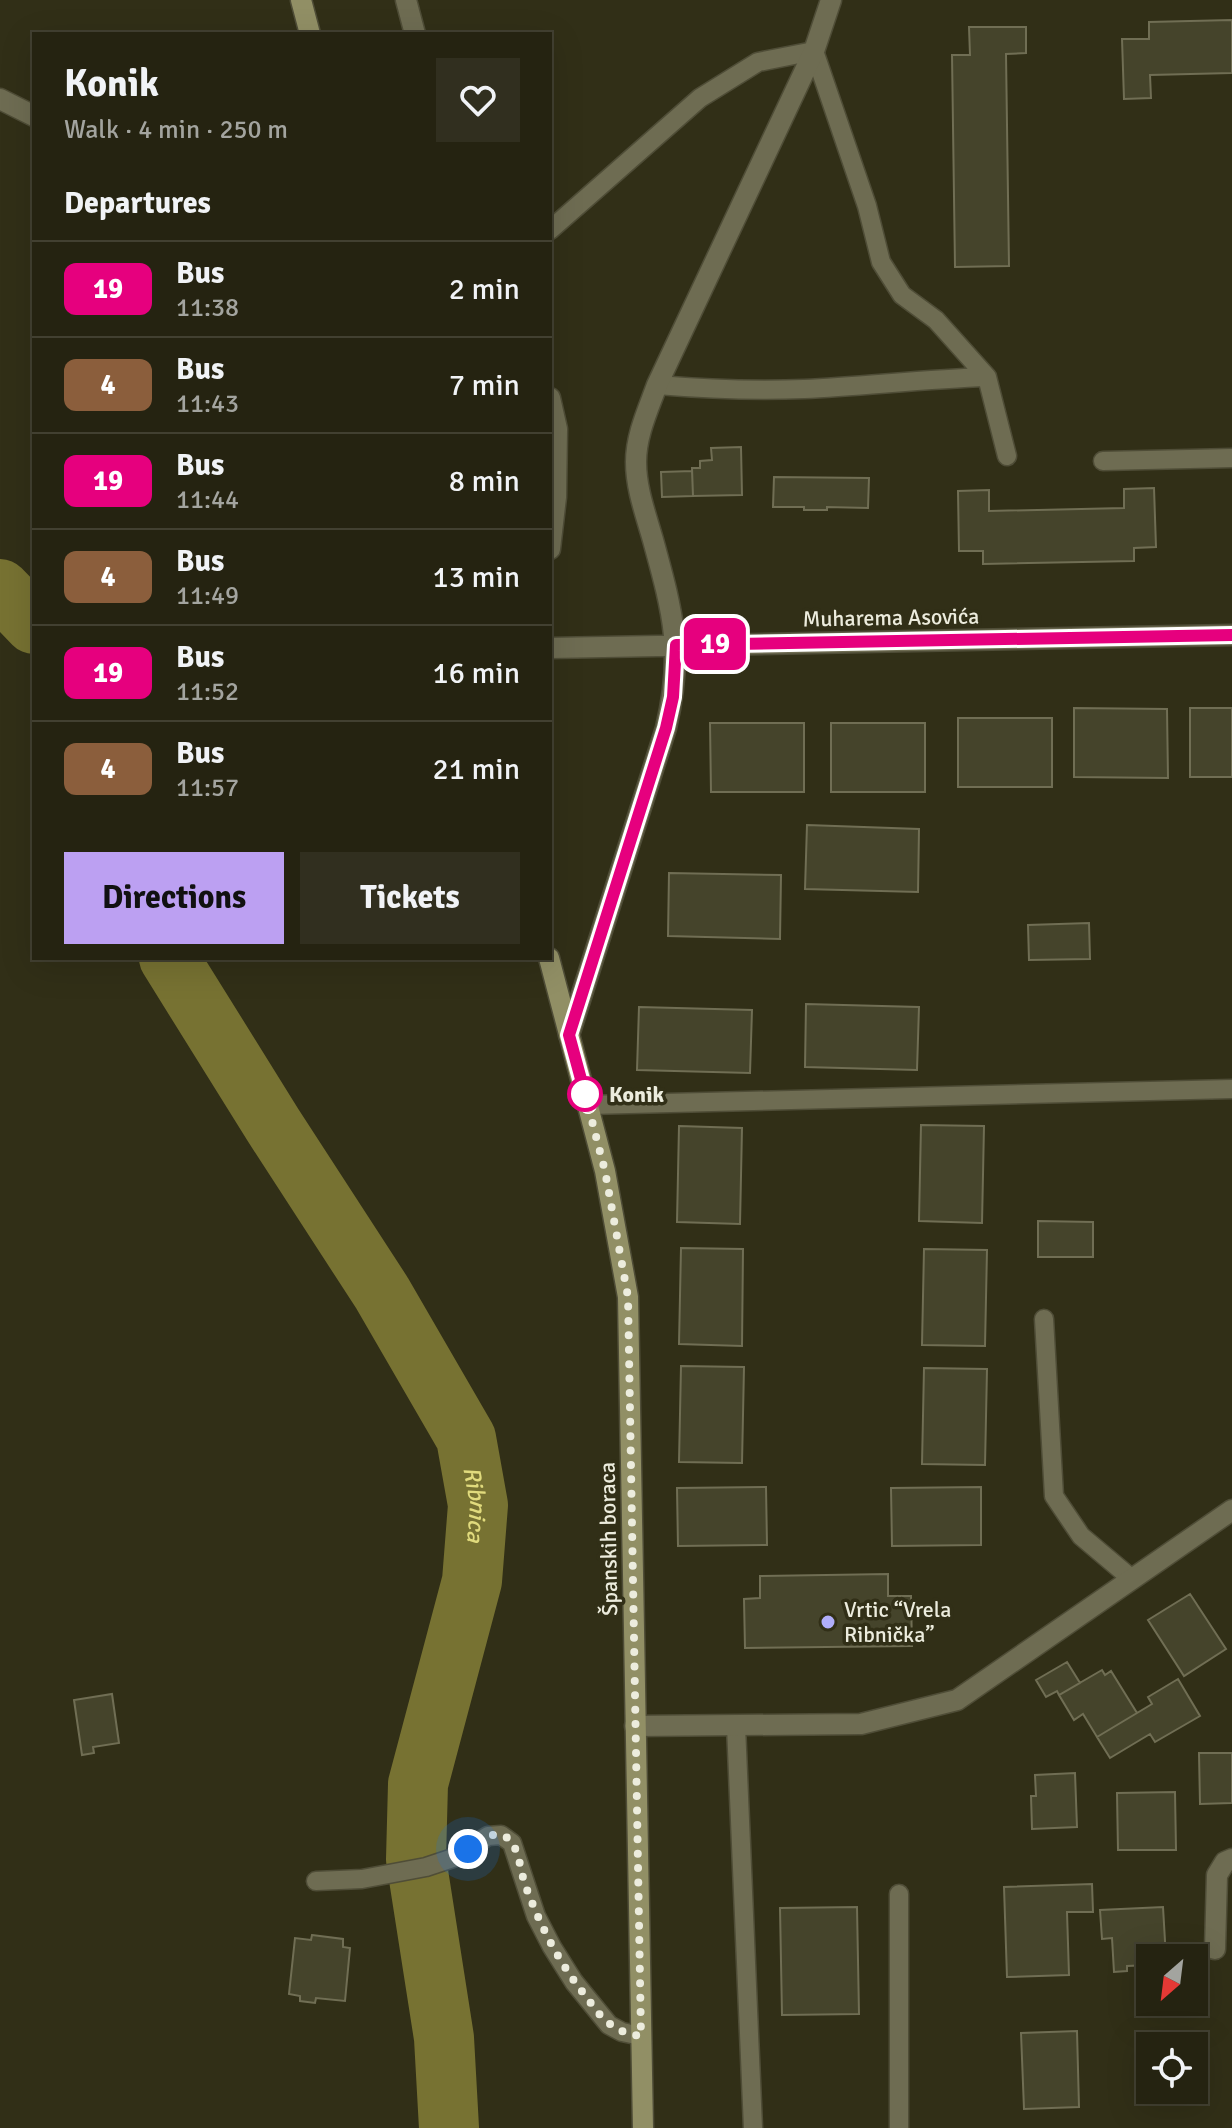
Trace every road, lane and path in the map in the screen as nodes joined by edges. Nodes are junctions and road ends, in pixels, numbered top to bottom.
1 (301, 0) edge
2 (406, 0) edge
3 (831, 0) edge
4 (309, 32) edge
5 (414, 32) edge
6 (814, 51) junction
7 (0, 99) edge
8 (32, 115) edge
9 (552, 228) edge
10 (987, 377) junction
11 (657, 385) junction
12 (552, 407) edge
13 (1007, 456) dead end
14 (1232, 458) edge
15 (1103, 461) dead end
16 (552, 532) edge
17 (1232, 635) edge
18 (676, 645) junction
19 (552, 648) edge
20 (550, 960) edge
21 (569, 1035) junction
22 (1232, 1089) edge
23 (588, 1105) junction
24 (1044, 1319) dead end
25 (1232, 1510) edge
26 (1132, 1579) junction
27 (635, 1726) junction
28 (736, 1726) junction
29 (1232, 1859) edge
30 (316, 1881) dead end
31 (899, 1894) dead end
32 (1215, 1949) dead end
33 (641, 2036) junction
34 (643, 2128) edge
35 (753, 2128) edge
36 (899, 2128) edge

1 - 4 main road
2 - 5 street
3 - 6 street
6 - 9 lane
6 - 10 lane
6 - 11 street
7 - 8 street
10 - 11 lane
10 - 13 lane
11 - 18 street
12 - 16 street
14 - 15 lane
17 - 18 street, Muharema Asovića
18 - 19 street, Muharema Asovića
18 - 21 street
20 - 21 main road, Španskih boraca
21 - 23 main road, Španskih boraca
22 - 23 lane
23 - 27 main road, Španskih boraca
24 - 26 lane
25 - 26 street
26 - 28 street
27 - 28 street
27 - 33 main road, Španskih boraca
28 - 35 lane
29 - 32 street
30 - 33 lane
31 - 36 lane
33 - 34 main road, Španskih boraca

